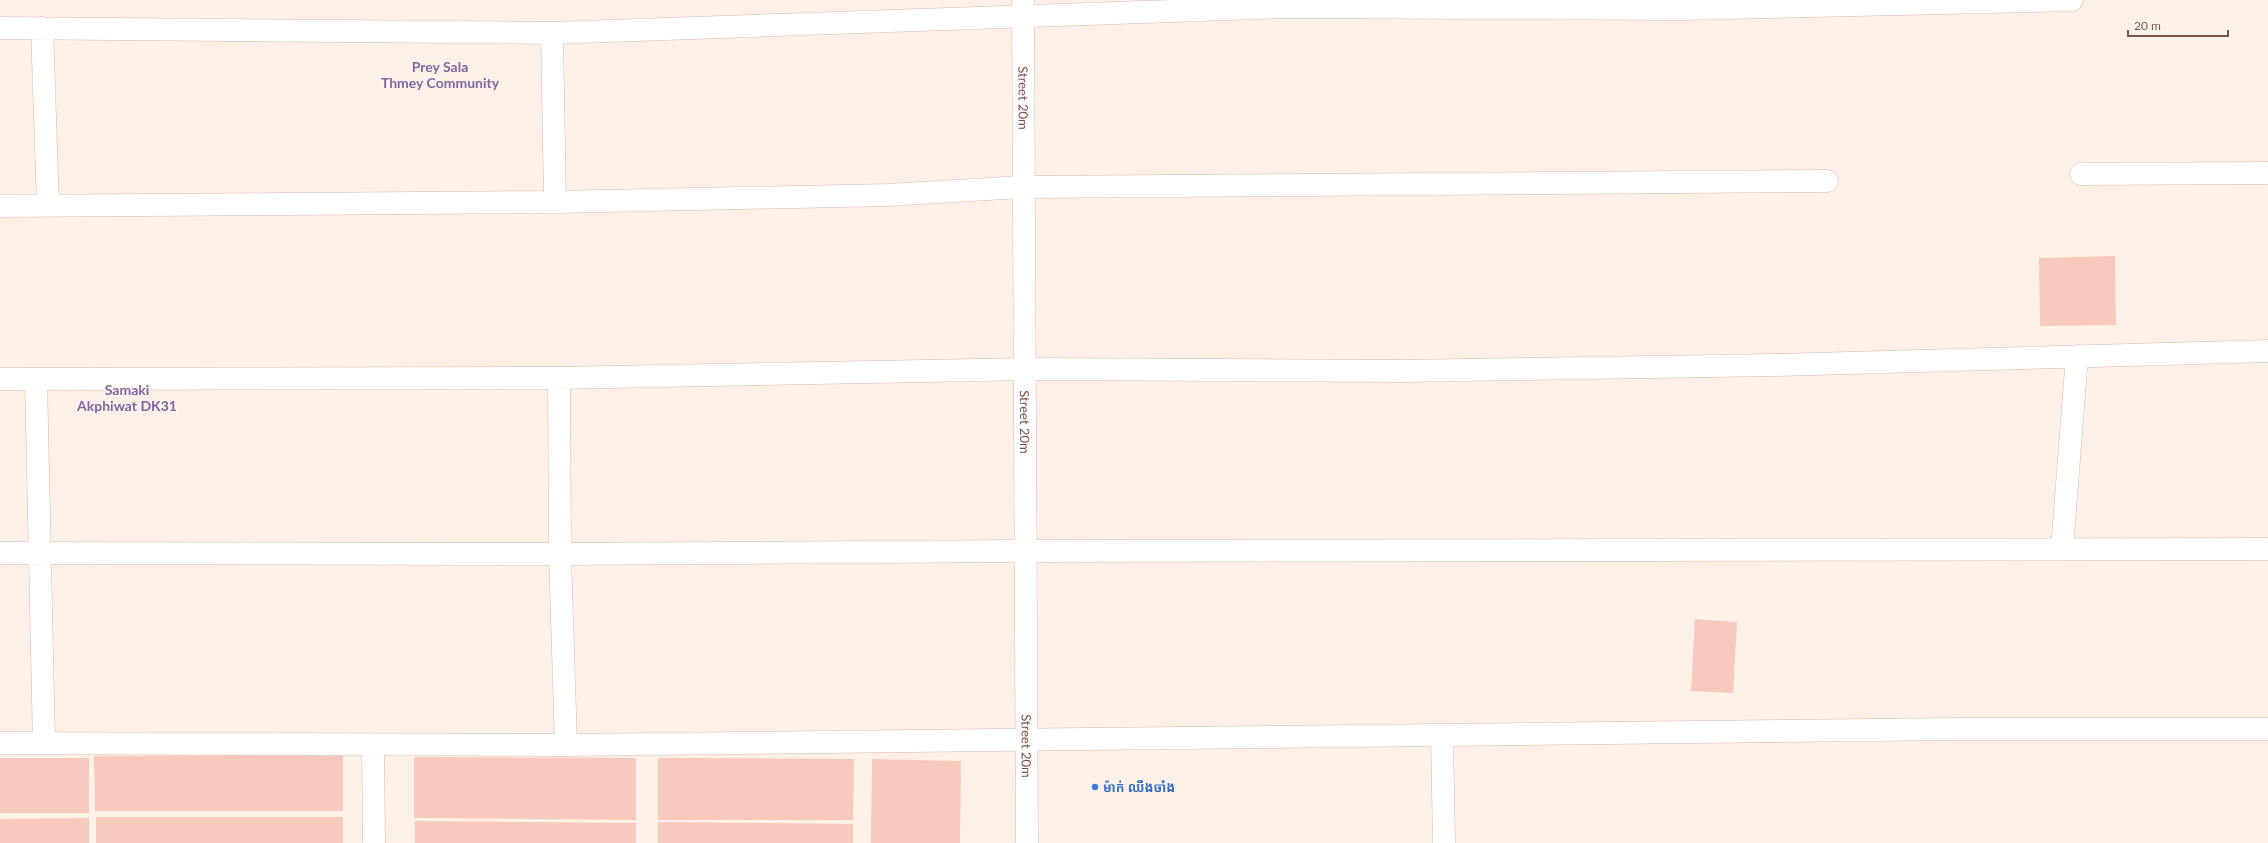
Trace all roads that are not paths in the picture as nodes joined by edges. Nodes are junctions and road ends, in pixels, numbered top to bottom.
1 (2072, 0) edge
2 (1023, 8) edge
3 (0, 28) edge
4 (42, 28) junction
5 (552, 33) junction
6 (2081, 174) dead end
7 (2268, 174) edge
8 (1827, 181) dead end
9 (1024, 187) junction
10 (555, 202) junction
11 (0, 206) edge
12 (48, 206) junction
13 (2268, 351) edge
14 (2077, 356) junction
15 (1025, 369) junction
16 (559, 378) junction
17 (0, 379) edge
18 (36, 379) junction
19 (2268, 548) edge
20 (2062, 549) junction
21 (1026, 550) junction
22 (40, 552) junction
23 (0, 553) edge
24 (560, 554) junction
25 (2268, 729) edge
26 (1442, 735) junction
27 (1027, 740) junction
28 (0, 743) edge
29 (44, 743) junction
30 (374, 744) junction
31 (566, 745) junction
32 (374, 843) edge
33 (1028, 843) edge
34 (1444, 843) edge

1 - 2 street
2 - 5 street
2 - 9 street, Street 20m
3 - 4 street
4 - 5 street
4 - 12 street
5 - 10 street
6 - 7 street
8 - 9 street
9 - 10 street
9 - 15 street, Street 20m
10 - 12 street
11 - 12 street
13 - 14 street
14 - 15 street
14 - 20 street
15 - 16 street
15 - 21 street, Street 20m
16 - 18 street
16 - 24 street
17 - 18 street
18 - 22 street
19 - 20 street
20 - 21 street
21 - 24 street
21 - 27 street, Street 20m
22 - 23 street
22 - 24 street
22 - 29 street
24 - 31 street
25 - 26 street
26 - 27 street
26 - 34 street
27 - 31 street
27 - 33 street, Street 20m
28 - 29 street
29 - 30 street
30 - 31 street
30 - 32 street

